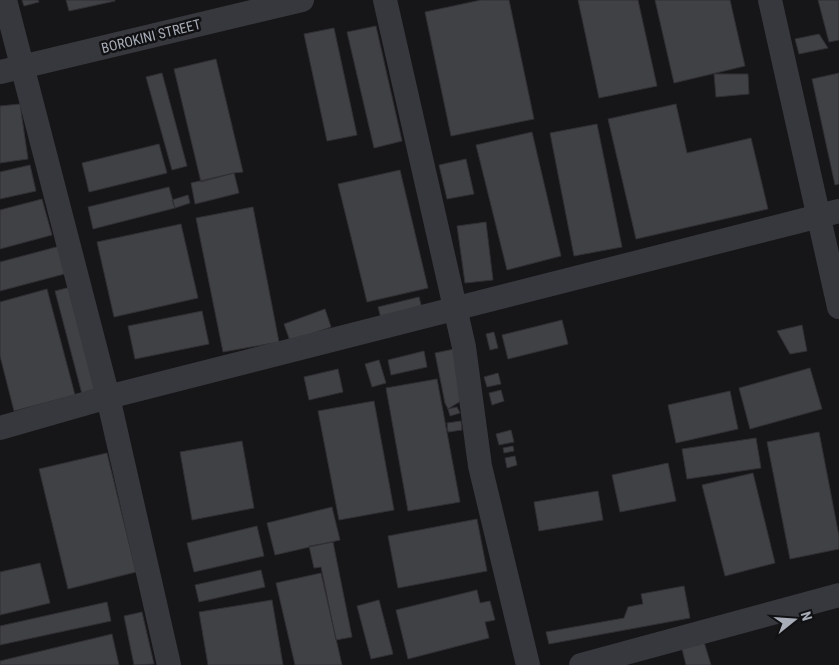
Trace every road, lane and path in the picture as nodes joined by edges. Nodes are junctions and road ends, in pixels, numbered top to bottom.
1 (5, 0) edge
2 (302, 0) edge
3 (385, 0) edge
4 (770, 0) edge
5 (11, 70) edge
6 (828, 213) edge
7 (839, 307) edge
8 (454, 308) junction
9 (108, 397) junction
10 (0, 428) edge
11 (839, 595) edge
12 (169, 665) edge
13 (528, 665) edge
14 (581, 665) edge

1 - 5 street
2 - 5 street, BOROKINI STREET
3 - 8 street
4 - 6 street
5 - 9 street
6 - 7 street
6 - 8 street
8 - 9 street
8 - 13 street
9 - 10 street
9 - 12 street
11 - 14 street

